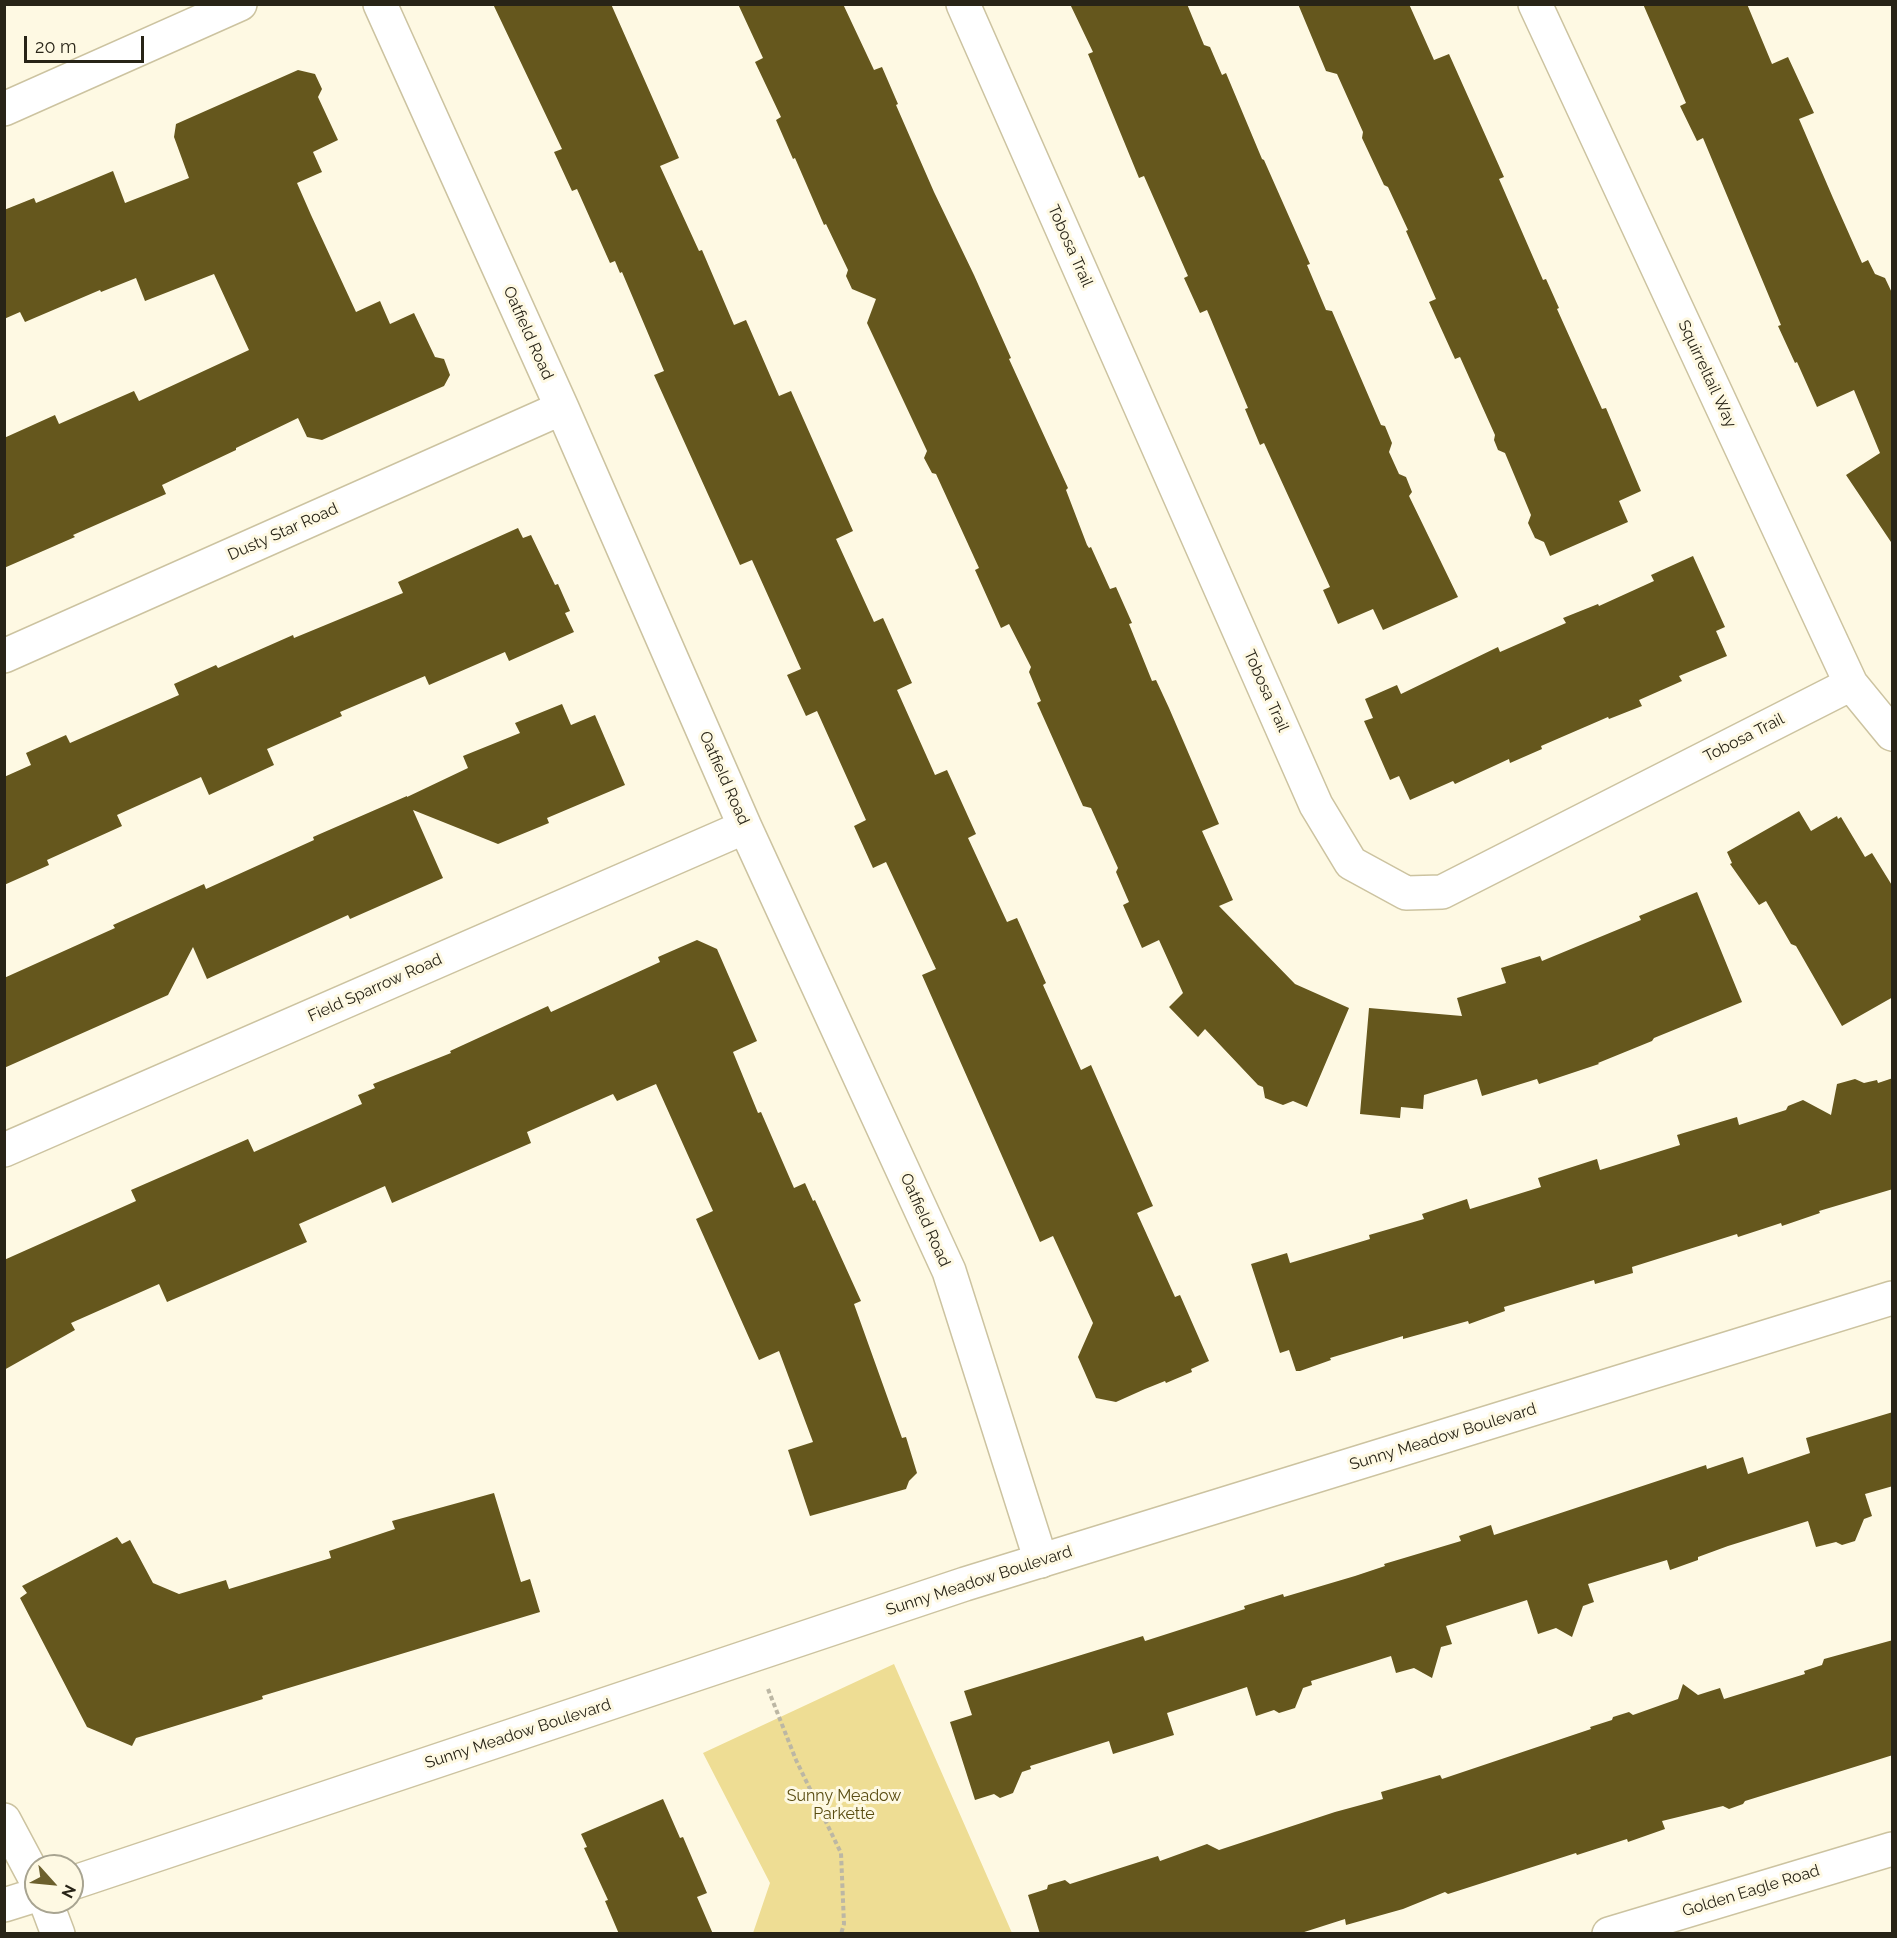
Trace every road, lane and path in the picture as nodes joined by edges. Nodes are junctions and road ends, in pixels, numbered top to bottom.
1 (240, 4) edge
2 (380, 4) edge
3 (963, 4) edge
4 (1535, 4) edge
5 (4, 109) edge
6 (562, 408) junction
7 (4, 656) edge
8 (1851, 684) junction
9 (1893, 734) edge
10 (745, 827) junction
11 (4, 1150) edge
12 (1893, 1298) edge
13 (1041, 1561) junction
14 (755, 1655) junction
15 (4, 1820) edge
16 (1893, 1848) edge
17 (24, 1858) edge
18 (84, 1878) edge
19 (24, 1899) edge
20 (4, 1905) edge
21 (50, 1914) edge
22 (58, 1934) edge
23 (841, 1934) edge
24 (1609, 1934) edge

1 - 5 street
2 - 6 street, Oatfield Road
3 - 8 street, Tobosa Trail
4 - 8 street, Squirreltail Way
6 - 7 street, Dusty Star Road
6 - 10 street, Oatfield Road
8 - 9 street, Squirreltail Way
10 - 11 street, Field Sparrow Road
10 - 13 street, Oatfield Road
12 - 13 street, Sunny Meadow Boulevard
13 - 14 street, Sunny Meadow Boulevard
14 - 18 street, Sunny Meadow Boulevard
14 - 23 path
15 - 17 street
16 - 24 street, Golden Eagle Road
19 - 20 street
21 - 22 street

